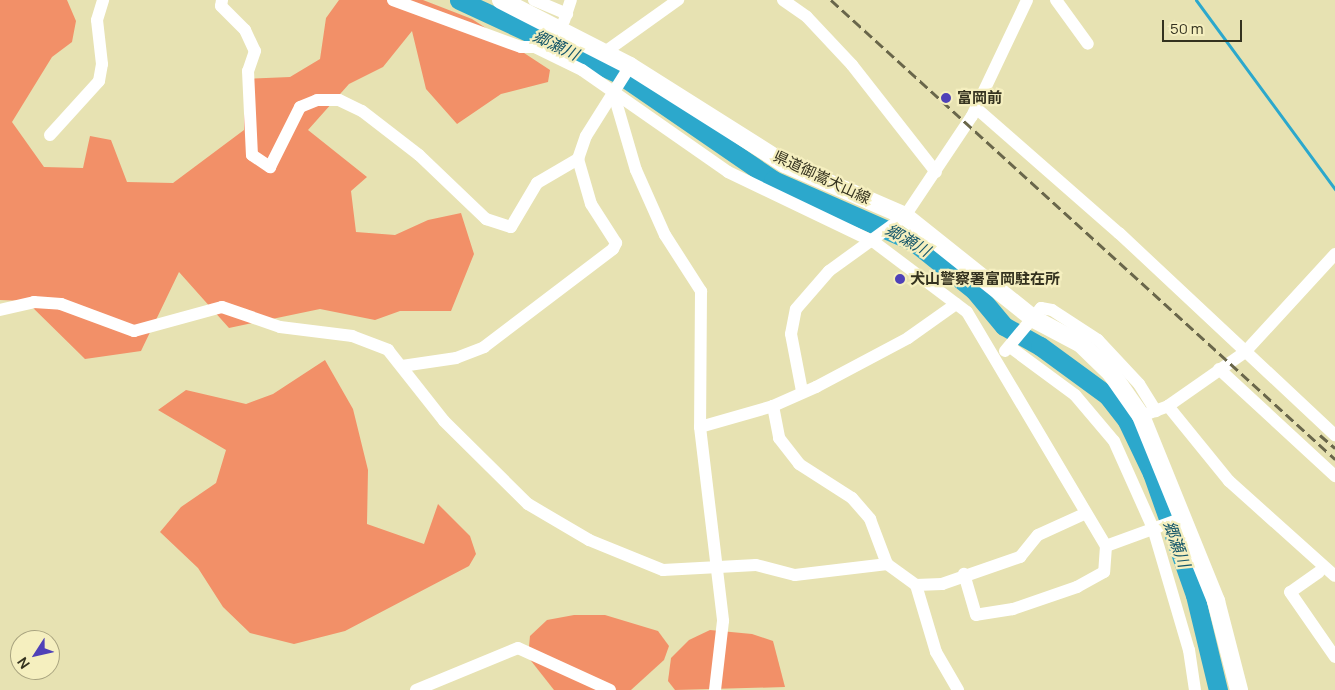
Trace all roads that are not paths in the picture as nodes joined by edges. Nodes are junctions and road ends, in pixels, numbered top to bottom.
1 (103, 0) edge
2 (222, 0) edge
3 (394, 0) edge
4 (501, 0) edge
5 (534, 0) edge
6 (572, 0) edge
7 (678, 0) edge
8 (783, 0) edge
9 (1027, 0) edge
10 (1056, 0) edge
11 (564, 20) junction
12 (1088, 44) dead end
13 (605, 52) junction
14 (628, 68) junction
15 (614, 95) junction
16 (976, 108) junction
17 (50, 136) dead end
18 (578, 159) junction
19 (936, 172) junction
20 (905, 216) junction
21 (874, 242) junction
22 (1335, 254) edge
23 (956, 304) junction
24 (0, 310) edge
25 (1034, 319) junction
26 (1014, 344) junction
27 (1245, 352) junction
28 (996, 359) junction
29 (402, 366) junction
30 (1220, 369) junction
31 (802, 391) junction
32 (773, 406) junction
33 (1155, 411) junction
34 (700, 427) junction
35 (1335, 435) edge
36 (1335, 476) edge
37 (1084, 514) junction
38 (1183, 518) junction
39 (1153, 528) junction
40 (1106, 546) junction
41 (886, 564) junction
42 (716, 568) junction
43 (1319, 572) dead end
44 (964, 574) junction
45 (1335, 576) edge
46 (916, 585) junction
47 (1335, 657) edge
48 (416, 690) edge
49 (610, 690) edge
50 (715, 690) edge
51 (958, 690) edge
52 (1195, 690) edge
53 (1239, 690) edge

1 - 17 street
2 - 18 street
3 - 15 street
4 - 11 main road, 県道御嵩犬山線
5 - 11 street
6 - 11 street
7 - 13 street
8 - 19 street
9 - 16 street
10 - 12 street
11 - 13 main road, 県道御嵩犬山線
13 - 14 main road, 県道御嵩犬山線
14 - 15 street
14 - 20 main road, 県道御嵩犬山線
15 - 18 street
15 - 21 street
15 - 34 street
16 - 19 street
16 - 27 street
18 - 29 street
19 - 20 street
20 - 21 street
20 - 25 main road, 県道御嵩犬山線
21 - 23 street
21 - 31 street
22 - 27 street
23 - 28 street
23 - 31 street
24 - 29 street
25 - 26 street
25 - 33 main road, 県道御嵩犬山線
26 - 28 street
26 - 39 street
27 - 30 street
27 - 35 street
28 - 37 street
29 - 42 street
30 - 33 street
30 - 36 street
31 - 32 street
32 - 34 street
32 - 41 street
33 - 38 main road, 県道御嵩犬山線
33 - 45 street
34 - 42 street
37 - 40 street
37 - 44 street
38 - 39 street
38 - 53 main road, 県道御嵩犬山線
39 - 40 street
39 - 52 street
40 - 44 street
41 - 42 street
41 - 46 street
42 - 50 street
43 - 47 street
44 - 46 street
46 - 51 street
48 - 49 street

